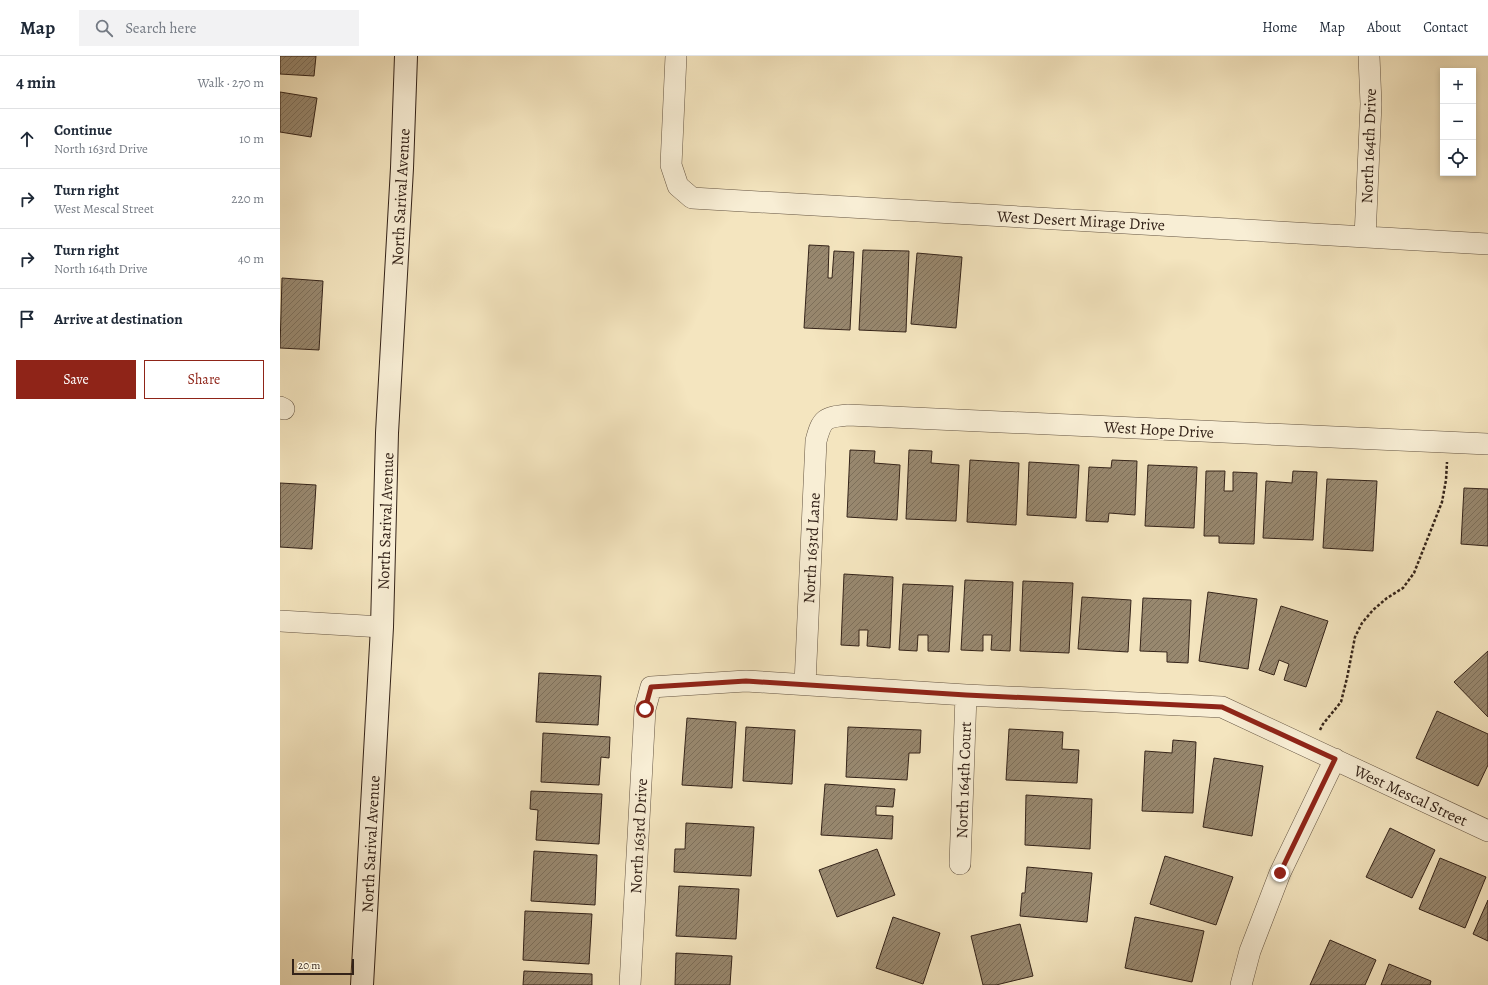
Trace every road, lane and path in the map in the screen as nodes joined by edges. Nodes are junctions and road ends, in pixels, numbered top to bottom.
1 (406, 56) edge
2 (676, 56) edge
3 (1369, 56) edge
4 (1365, 237) junction
5 (1488, 244) edge
6 (831, 416) joint
7 (1448, 442) junction
8 (1488, 444) edge
9 (280, 621) edge
10 (382, 627) junction
11 (805, 684) junction
12 (651, 687) joint
13 (966, 695) junction
14 (1312, 749) junction
15 (1335, 759) junction
16 (1488, 831) edge
17 (960, 864) dead end
18 (362, 985) edge
19 (630, 985) edge
20 (1241, 985) edge

1 - 10 main road, North Sarival Avenue
2 - 4 street, West Desert Mirage Drive
3 - 4 street, North 164th Drive
4 - 5 street, West Desert Mirage Drive
6 - 7 street, West Hope Drive
6 - 11 street, North 163rd Lane
7 - 8 street, West Hope Drive
7 - 14 path
9 - 10 street
10 - 18 main road, North Sarival Avenue
11 - 12 street, West Mescal Street
11 - 13 street, West Mescal Street
12 - 19 street, North 163rd Drive
13 - 14 street, West Mescal Street
13 - 17 street, North 164th Court
14 - 15 street, West Mescal Street
15 - 16 street, West Mescal Street
15 - 20 street

